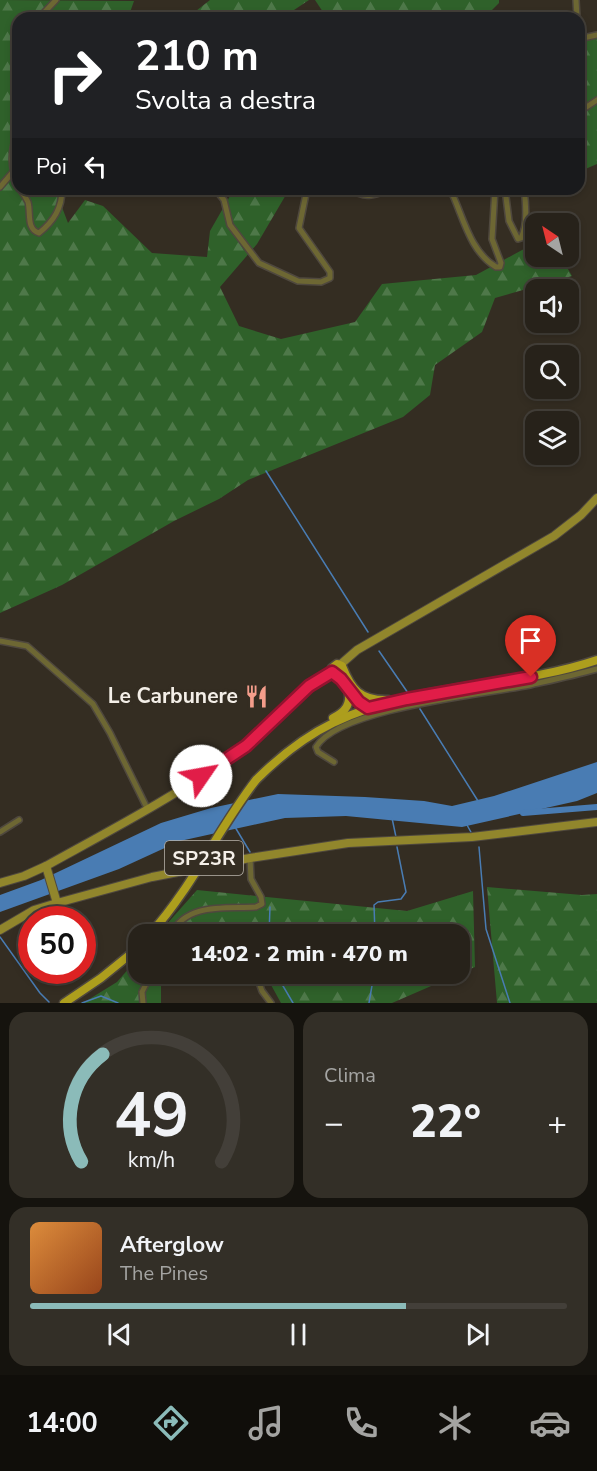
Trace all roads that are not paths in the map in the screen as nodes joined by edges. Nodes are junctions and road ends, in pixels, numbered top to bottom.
1 (56, 0) edge
2 (45, 12) edge
3 (12, 156) edge
4 (12, 173) joint
5 (0, 187) edge
6 (24, 195) edge
7 (62, 195) edge
8 (220, 195) edge
9 (306, 195) edge
10 (452, 195) edge
11 (495, 195) edge
12 (506, 195) edge
13 (524, 195) edge
14 (597, 498) edge
15 (0, 640) edge
16 (597, 660) edge
17 (597, 669) edge
18 (339, 671) junction
19 (348, 690) junction
20 (407, 699) junction
21 (368, 708) junction
22 (334, 762) dead end
23 (269, 768) junction
24 (147, 808) junction
25 (19, 820) dead end
26 (597, 822) edge
27 (0, 831) edge
28 (250, 858) junction
29 (46, 866) junction
30 (0, 883) edge
31 (57, 903) junction
32 (158, 924) edge
33 (178, 924) edge
34 (0, 930) edge
35 (128, 957) edge
36 (146, 984) edge
37 (260, 984) edge
38 (64, 1003) edge
39 (143, 1003) edge
40 (270, 1003) edge

1 - 2 street
3 - 4 street
4 - 5 street
6 - 7 street
8 - 9 street
10 - 11 street
12 - 13 street
14 - 18 main road
15 - 24 street
16 - 20 main road, SP23R
17 - 22 street
18 - 19 main road
18 - 20 main road
18 - 24 main road
19 - 21 main road
19 - 23 main road
20 - 21 main road, SP23R
21 - 23 main road, SP23R
23 - 32 main road, SP23R, bridge
24 - 29 main road
25 - 27 street
26 - 28 main road
28 - 31 main road
28 - 33 street
29 - 30 main road
29 - 31 main road
31 - 34 main road
35 - 38 main road
36 - 39 street
37 - 40 street

